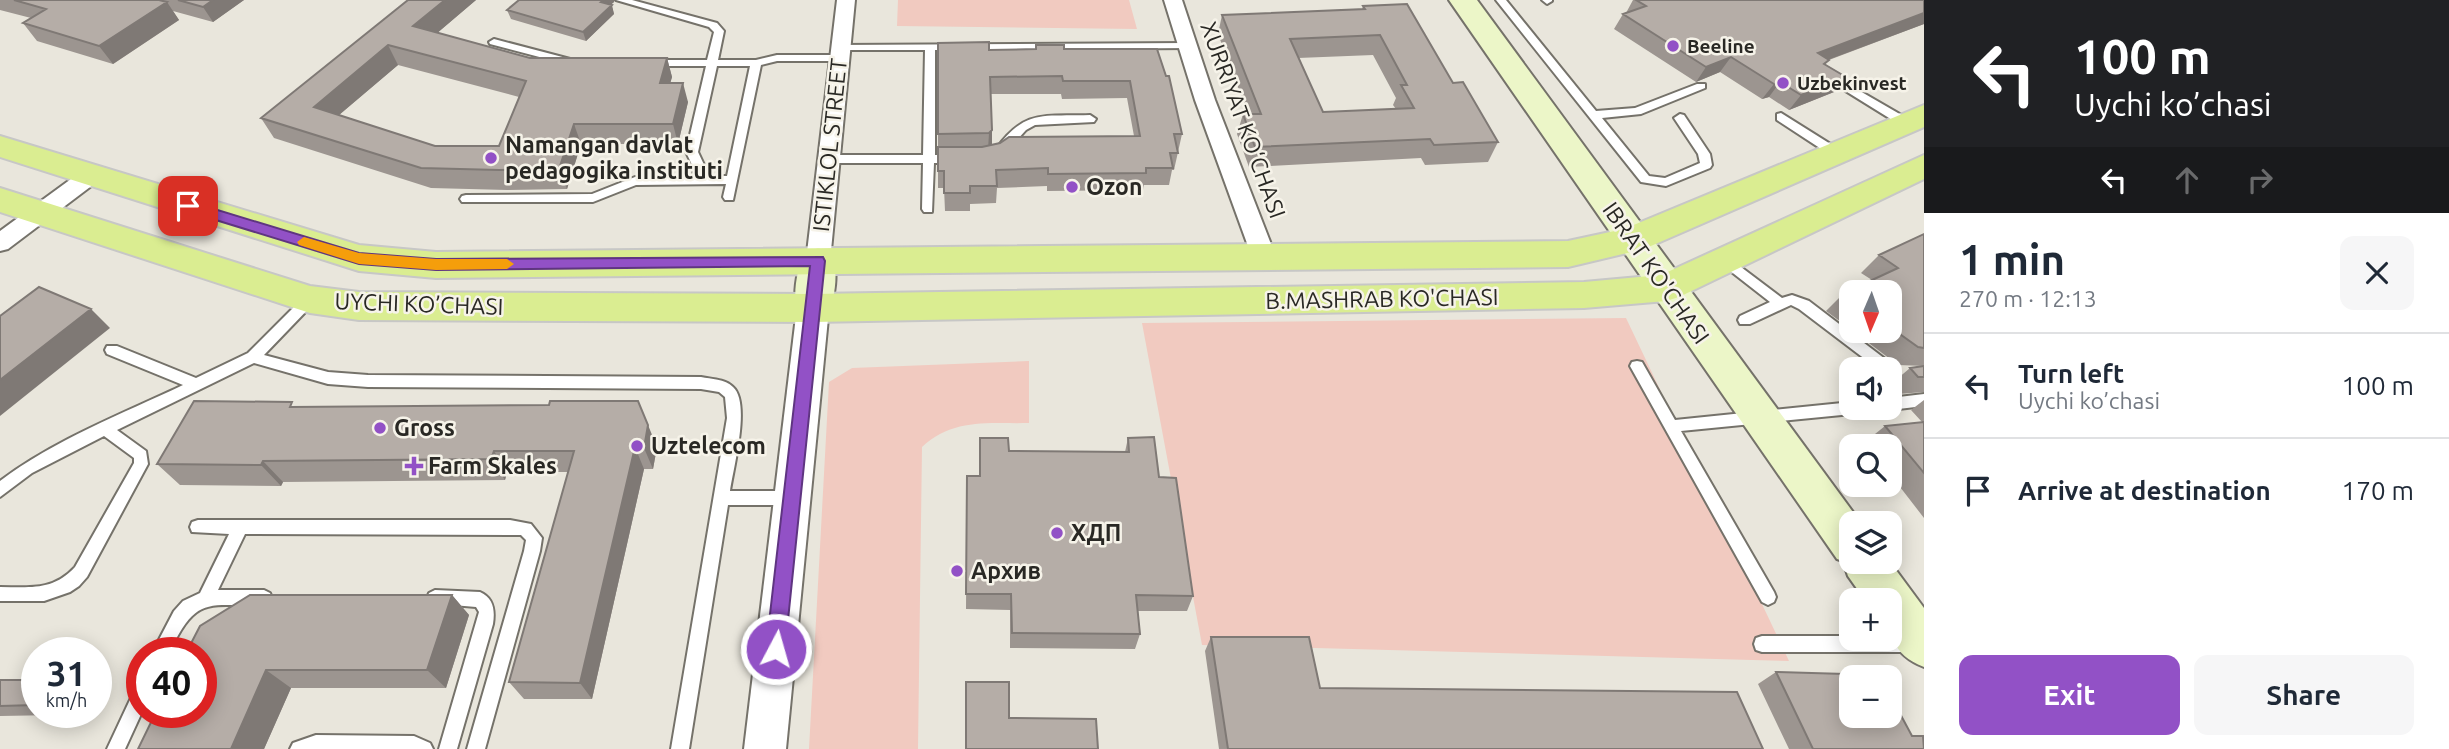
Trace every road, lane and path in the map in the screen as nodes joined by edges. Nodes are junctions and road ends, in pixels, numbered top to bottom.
1 (621, 0) edge
2 (846, 0) edge
3 (1173, 0) edge
4 (1463, 0) edge
5 (1501, 0) edge
6 (494, 42) dead end
7 (1188, 46) junction
8 (930, 47) junction
9 (840, 53) junction
10 (582, 63) edge
11 (632, 63) edge
12 (712, 63) junction
13 (756, 63) junction
14 (1824, 73) edge
15 (1701, 86) edge
16 (1592, 115) junction
17 (1781, 117) dead end
18 (1680, 118) dead end
19 (1915, 119) edge
20 (1090, 120) dead end
21 (0, 146) edge
22 (1836, 153) junction
23 (991, 157) edge
24 (967, 158) edge
25 (829, 159) junction
26 (929, 159) junction
27 (1924, 166) edge
28 (90, 176) junction
29 (698, 180) junction
30 (732, 180) junction
31 (729, 197) dead end
32 (0, 199) edge
33 (466, 199) dead end
34 (928, 209) dead end
35 (40, 214) junction
36 (1632, 240) junction
37 (0, 243) edge
38 (1264, 257) junction
39 (1725, 260) junction
40 (818, 261) junction
41 (1666, 288) junction
42 (310, 299) junction
43 (1780, 303) junction
44 (813, 308) junction
45 (1745, 320) dead end
46 (112, 349) dead end
47 (253, 357) junction
48 (1874, 357) edge
49 (1637, 366) dead end
50 (196, 384) junction
51 (1924, 400) edge
52 (1902, 403) edge
53 (1839, 409) edge
54 (1760, 417) junction
55 (1671, 426) junction
56 (105, 429) junction
57 (0, 490) edge
58 (721, 498) junction
59 (792, 498) junction
60 (198, 527) dead end
61 (240, 527) junction
62 (1839, 527) edge
63 (1873, 574) edge
64 (0, 594) edge
65 (1768, 597) dead end
66 (206, 598) junction
67 (287, 598) edge
68 (423, 598) edge
69 (169, 637) edge
70 (1762, 644) dead end
71 (1924, 645) edge
72 (126, 727) edge
73 (116, 749) edge
74 (299, 749) edge
75 (424, 749) edge
76 (447, 749) edge
77 (476, 749) edge
78 (680, 749) edge
79 (765, 749) edge

1 - 12 lane
2 - 9 street, ISTIKLOL STREET
3 - 7 street, XURRIYAT KO‘CHASI
4 - 36 main road, IBRAT KO'CHASI
5 - 16 lane
6 - 10 lane
7 - 8 lane
7 - 38 street, XURRIYAT KO‘CHASI
8 - 9 lane
8 - 26 lane
9 - 13 lane
9 - 25 street, ISTIKLOL STREET
11 - 12 lane
12 - 13 lane
12 - 29 lane
13 - 30 lane
14 - 19 lane
15 - 16 lane
16 - 18 lane
17 - 22 lane
19 - 22 main road, B.MASHRAB KO'CHASI
20 - 23 lane
21 - 28 main road, UYCHI KO’CHASI
22 - 36 main road, B.MASHRAB KO'CHASI
24 - 26 lane
25 - 26 lane
25 - 40 street, ISTIKLOL STREET
26 - 34 lane
27 - 39 main road, B.MASHRAB KO'CHASI
28 - 35 street
28 - 40 main road, UYCHI KO’CHASI
29 - 30 lane
29 - 33 lane
30 - 31 lane
32 - 35 main road, UYCHI KO’CHASI
35 - 37 street
35 - 42 main road, UYCHI KO’CHASI
36 - 38 main road, B.MASHRAB KO'CHASI
36 - 41 main road, IBRAT KO'CHASI
38 - 40 main road, B.MASHRAB KO'CHASI
39 - 41 main road, B.MASHRAB KO'CHASI
39 - 43 lane
40 - 44 main road, ISTIKLOL STREET
41 - 44 main road, B.MASHRAB KO'CHASI
41 - 54 main road, IBRAT KO'CHASI
42 - 44 main road, UYCHI KO’CHASI
42 - 47 lane
43 - 45 lane
43 - 48 lane
44 - 59 street, ISTIKLOL STREET
46 - 50 lane
47 - 50 lane
47 - 58 lane
49 - 55 lane
50 - 56 lane
51 - 52 lane
53 - 54 lane
54 - 55 lane
54 - 62 main road, IBRAT KO'CHASI
55 - 65 lane
56 - 57 lane
56 - 64 lane
58 - 59 lane
58 - 78 lane
59 - 79 street, ISTIKLOL STREET
60 - 61 lane
61 - 66 lane
61 - 77 lane
63 - 71 main road
66 - 67 lane
66 - 69 lane
68 - 76 lane
70 - 71 lane
72 - 73 lane
74 - 75 lane

